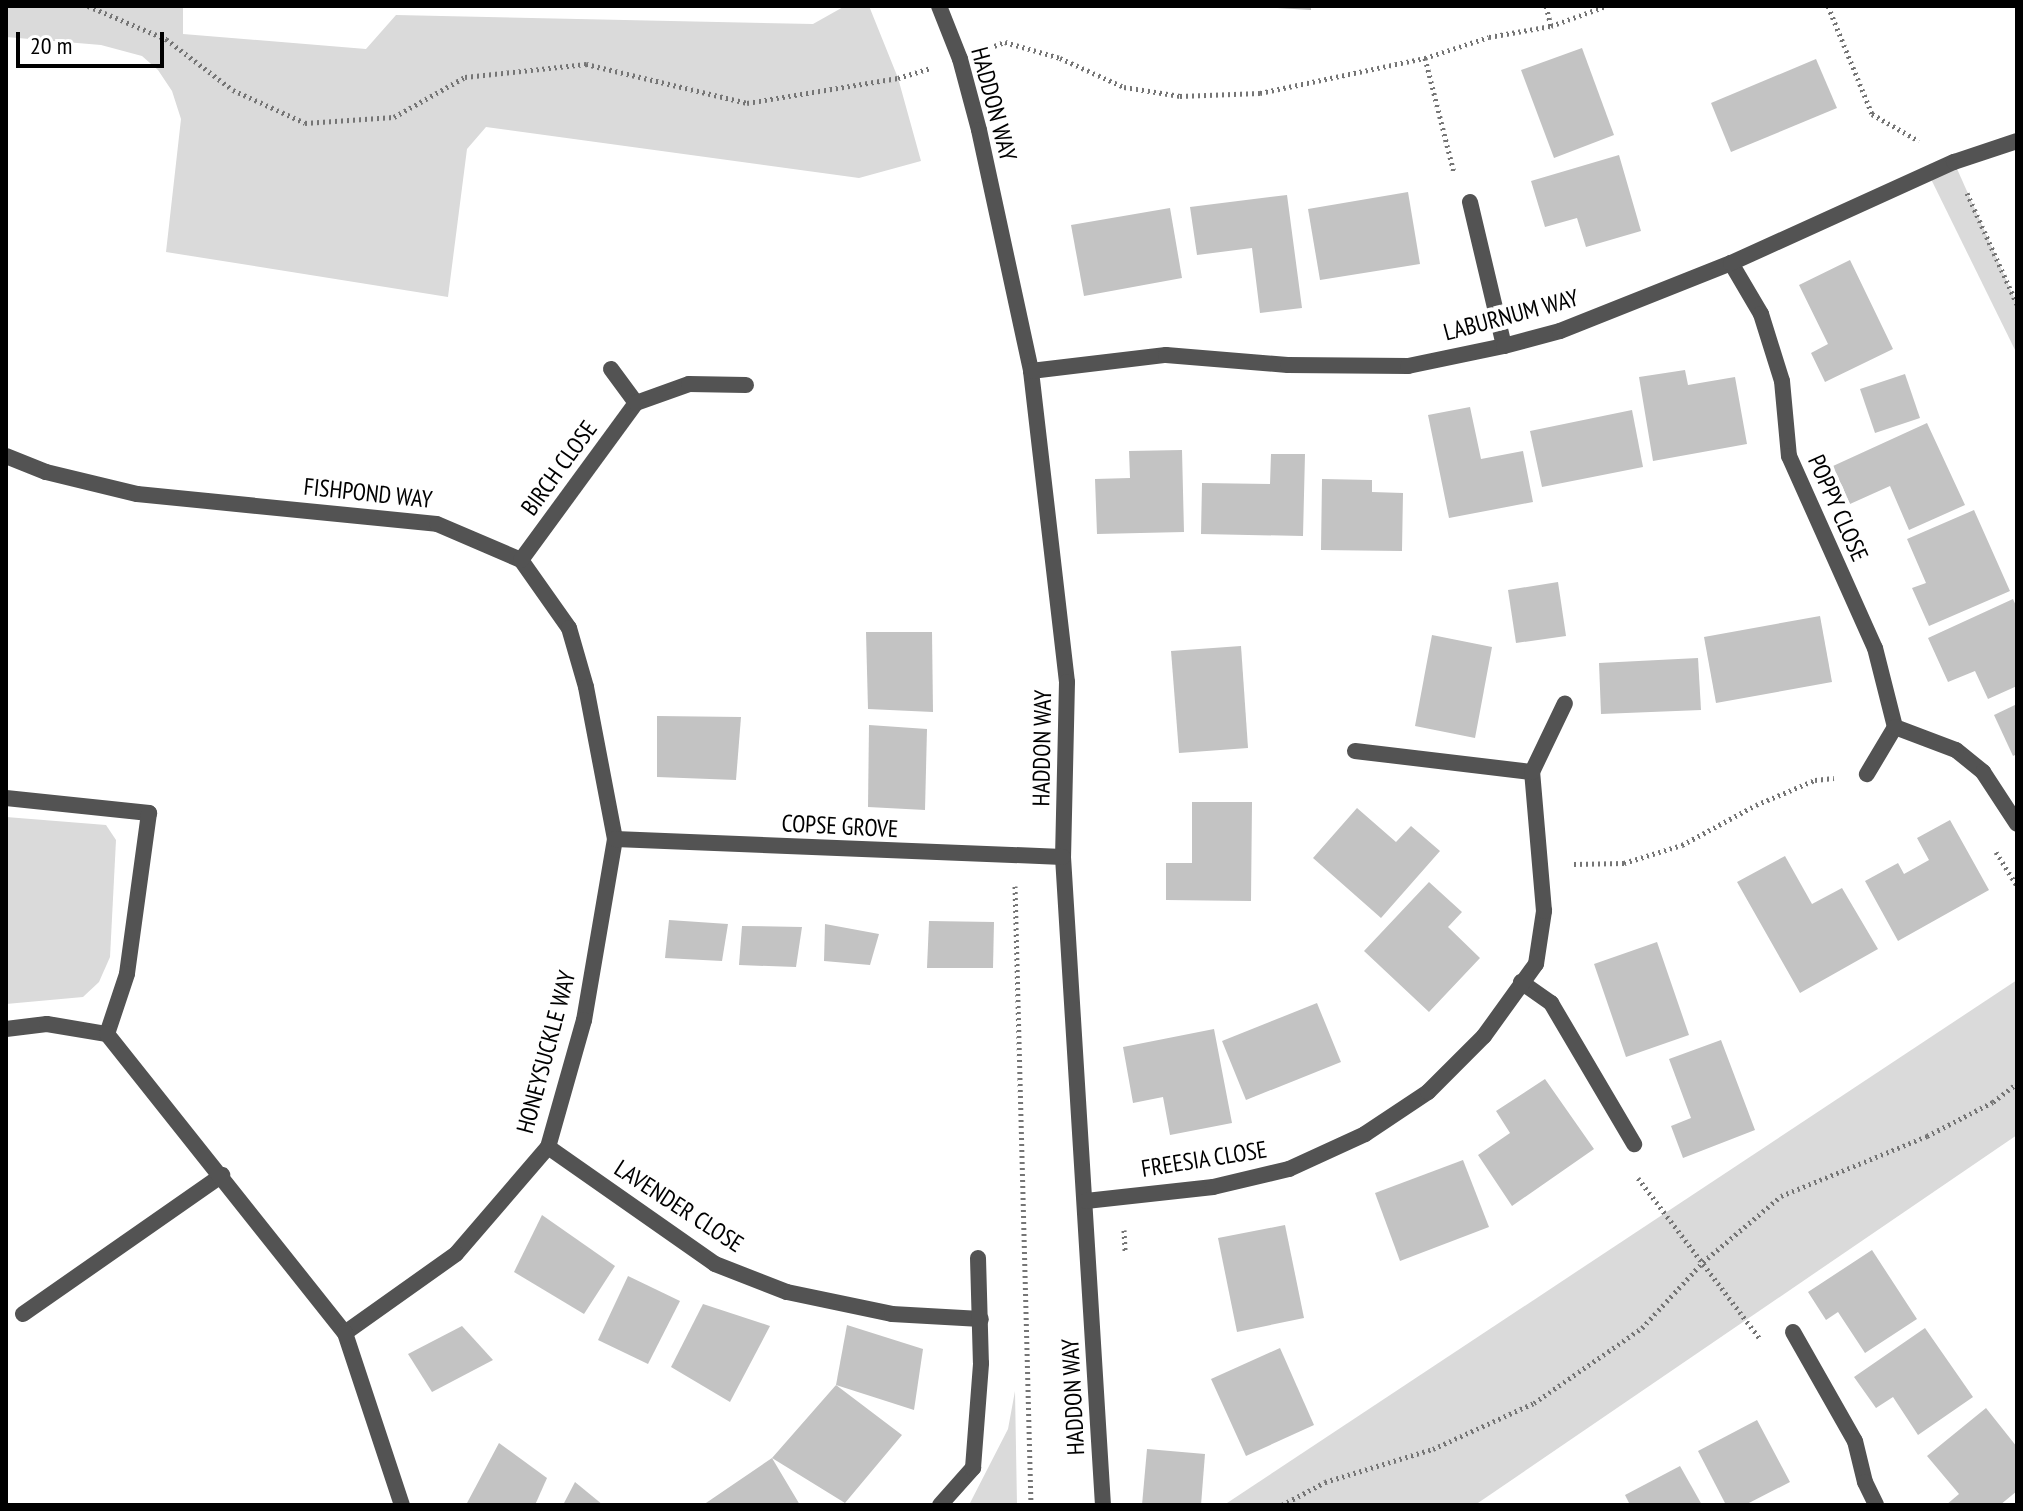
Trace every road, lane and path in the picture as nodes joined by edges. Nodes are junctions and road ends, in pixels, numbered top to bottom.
1 (88, 6) edge
2 (939, 6) edge
3 (1546, 6) edge
4 (1606, 6) edge
5 (1828, 6) edge
6 (1551, 26) junction
7 (1425, 58) junction
8 (960, 59) junction
9 (2017, 141) edge
10 (1954, 162) junction
11 (1470, 202) joint
12 (1731, 263) junction
13 (2017, 304) edge
14 (1504, 346) junction
15 (611, 369) dead end
16 (1031, 371) junction
17 (746, 385) dead end
18 (636, 403) junction
19 (6, 456) edge
20 (521, 560) junction
21 (1565, 703) dead end
22 (1895, 727) junction
23 (1355, 751) dead end
24 (1532, 772) junction
25 (1867, 774) joint
26 (6, 798) edge
27 (2017, 824) edge
28 (615, 839) junction
29 (1063, 857) junction
30 (1014, 858) junction
31 (1539, 865) junction
32 (1521, 982) junction
33 (6, 1029) edge
34 (107, 1034) junction
35 (2017, 1083) edge
36 (1634, 1144) dead end
37 (548, 1147) junction
38 (1633, 1171) dead end
39 (222, 1175) junction
40 (1086, 1201) junction
41 (978, 1258) dead end
42 (1703, 1262) junction
43 (23, 1314) dead end
44 (981, 1319) junction
45 (1793, 1332) dead end
46 (345, 1333) junction
47 (402, 1505) edge
48 (940, 1505) edge
49 (1031, 1505) edge
50 (1103, 1505) edge
51 (1282, 1505) edge
52 (1876, 1505) edge

1 - 8 path
2 - 8 street, HADDON WAY
3 - 6 path
4 - 6 path
5 - 10 path
6 - 7 path
7 - 8 path
7 - 11 path
8 - 16 street, HADDON WAY
9 - 10 street, LABURNUM WAY
10 - 12 street, LABURNUM WAY
10 - 13 path
11 - 14 street
12 - 14 street, LABURNUM WAY
12 - 22 street, POPPY CLOSE
14 - 16 street, LABURNUM WAY
15 - 18 street
16 - 29 street, HADDON WAY
17 - 18 street
18 - 20 street, BIRCH CLOSE
19 - 20 street, FISHPOND WAY
20 - 28 street
21 - 24 street, FREESIA CLOSE
22 - 25 street
22 - 27 street
23 - 24 street
24 - 31 street, FREESIA CLOSE
25 - 31 path
26 - 34 street
28 - 30 street, COPSE GROVE
28 - 37 street, HONEYSUCKLE WAY
29 - 30 street, COPSE GROVE
29 - 40 street, HADDON WAY
30 - 49 path
31 - 32 street, FREESIA CLOSE
32 - 36 street
32 - 40 street, FREESIA CLOSE
33 - 34 street
34 - 39 street
35 - 42 path
37 - 44 street, LAVENDER CLOSE
37 - 46 street, HONEYSUCKLE WAY
38 - 42 path
39 - 43 street
39 - 46 street
40 - 50 street, HADDON WAY
41 - 44 street
42 - 51 path
44 - 48 street
45 - 52 street
46 - 47 street

